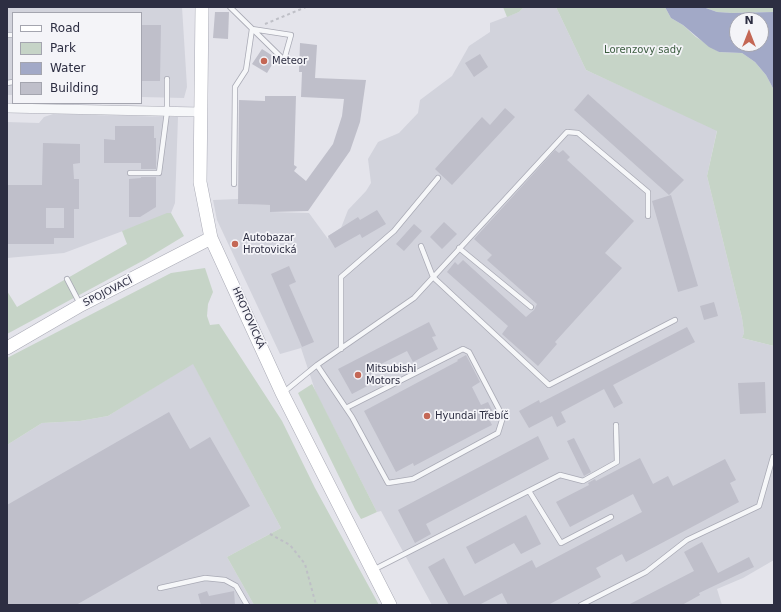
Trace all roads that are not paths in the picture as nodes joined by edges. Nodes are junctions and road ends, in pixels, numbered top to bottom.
1 (202, 7) edge
2 (230, 7) edge
3 (252, 28) junction
4 (167, 79) dead end
5 (7, 108) edge
6 (166, 112) junction
7 (200, 112) junction
8 (130, 173) dead end
9 (438, 178) dead end
10 (234, 184) dead end
11 (648, 216) dead end
12 (211, 238) junction
13 (421, 246) dead end
14 (459, 248) junction
15 (433, 277) junction
16 (67, 279) dead end
17 (81, 306) junction
18 (531, 307) dead end
19 (675, 320) dead end
20 (7, 348) edge
21 (341, 349) junction
22 (317, 365) junction
23 (282, 393) junction
24 (346, 408) junction
25 (616, 425) dead end
26 (773, 457) edge
27 (529, 491) junction
28 (611, 517) dead end
29 (372, 571) junction
30 (160, 588) dead end
31 (247, 605) edge
32 (390, 605) edge
33 (581, 605) edge

1 - 7 main road, HROTOVICKÁ
2 - 3 lane
3 - 3 lane
3 - 10 lane
4 - 6 lane
5 - 6 street
6 - 7 street
6 - 8 lane
7 - 12 main road, HROTOVICKÁ
9 - 21 lane
11 - 14 lane
12 - 17 main road, SPOJOVACÍ
12 - 23 main road, HROTOVICKÁ
13 - 15 lane
14 - 15 lane
14 - 18 lane
15 - 19 lane
15 - 21 lane
16 - 17 lane
17 - 20 main road, SPOJOVACÍ
21 - 22 lane
22 - 23 lane
22 - 24 lane
23 - 29 main road, HROTOVICKÁ
24 - 24 lane
25 - 27 lane
26 - 33 lane
27 - 28 lane
27 - 29 lane
29 - 32 main road, HROTOVICKÁ
30 - 31 lane

